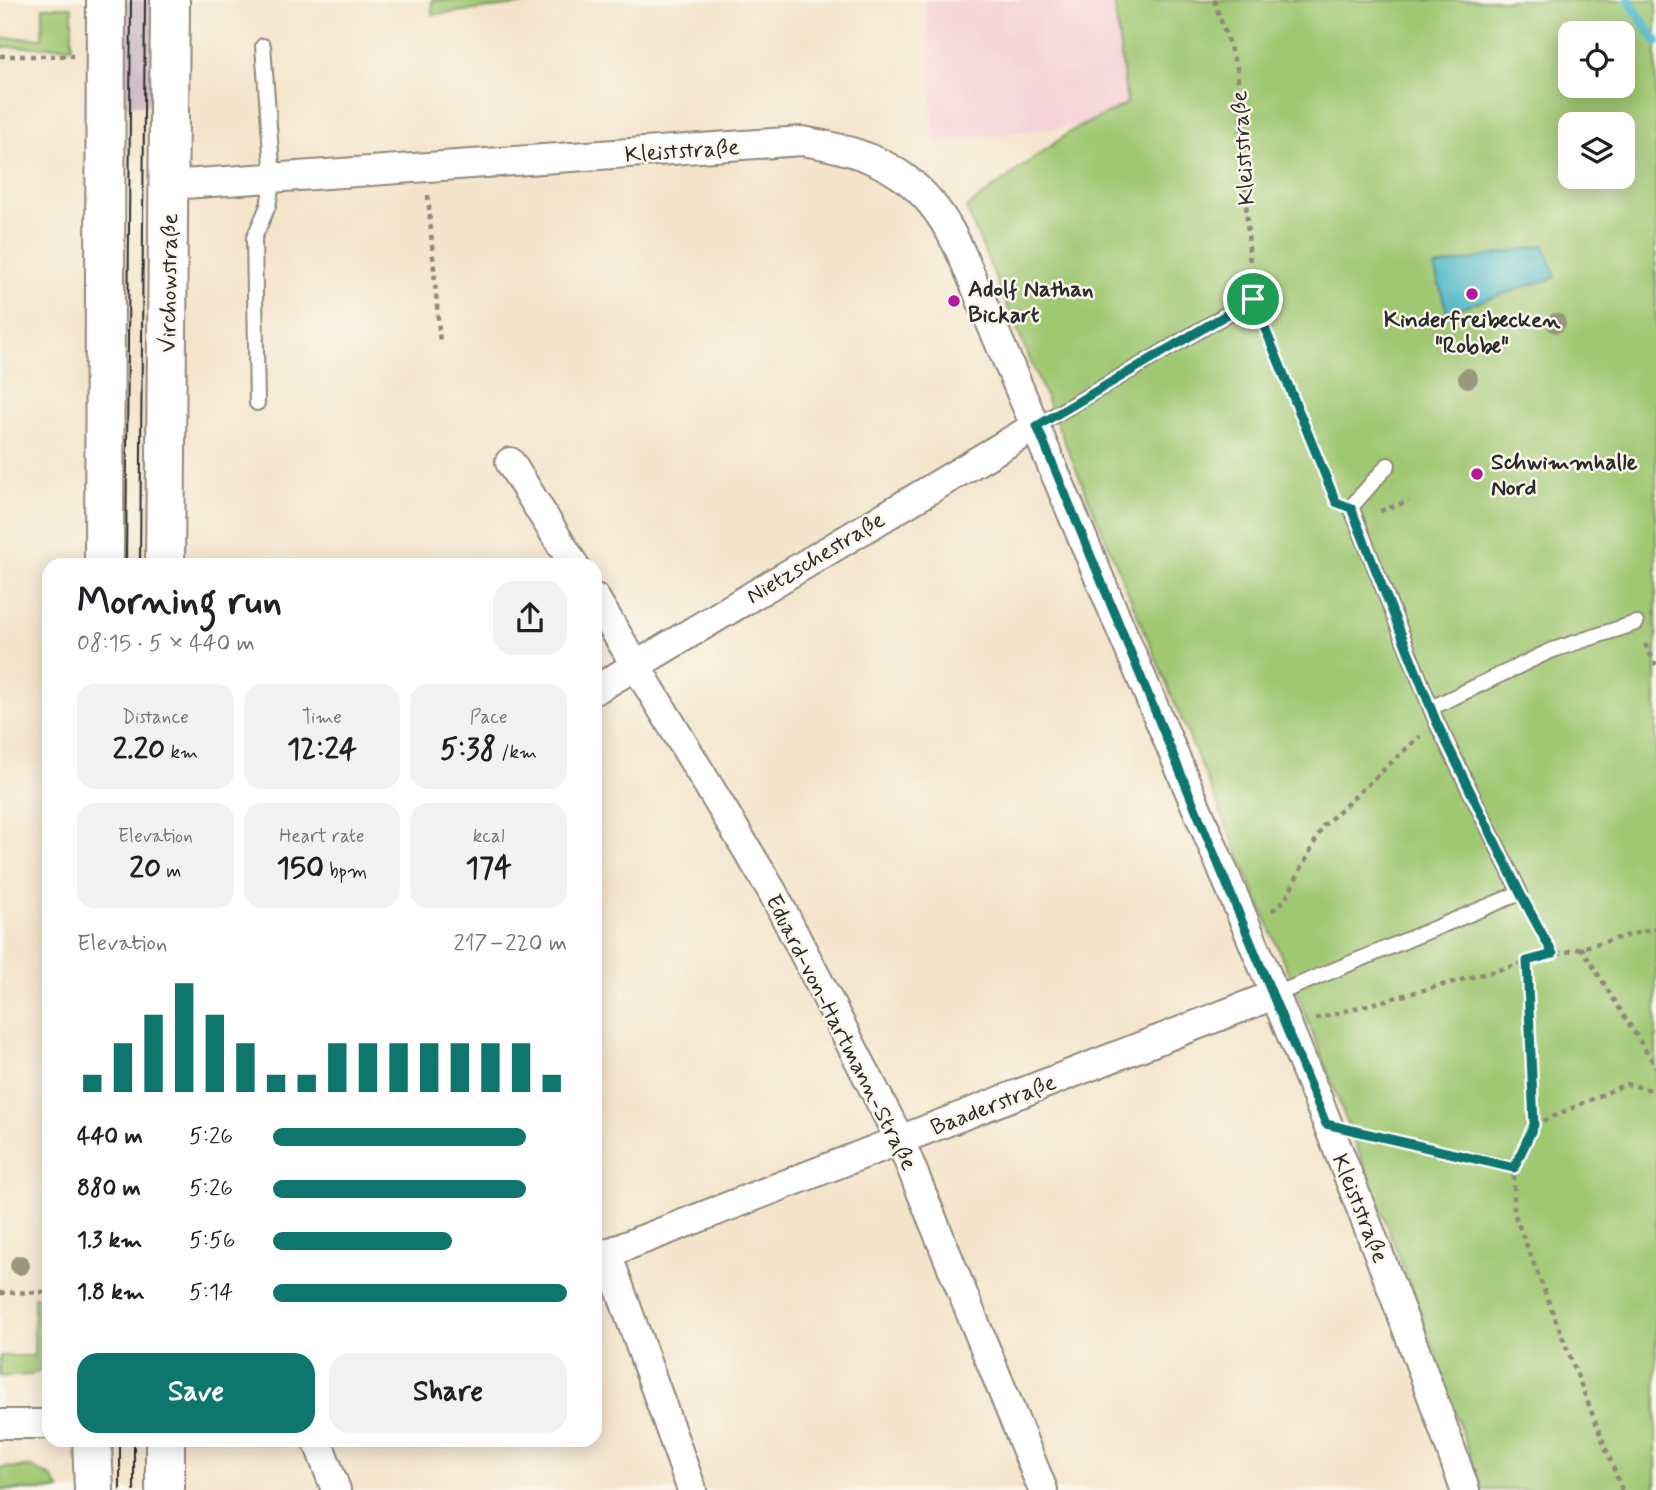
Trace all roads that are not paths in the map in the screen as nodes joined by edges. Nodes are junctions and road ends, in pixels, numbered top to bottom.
1 (106, 0) edge
2 (170, 0) edge
3 (263, 46) dead end
4 (273, 179) junction
5 (169, 185) junction
6 (1252, 292) road end
7 (257, 403) dead end
8 (1037, 426) junction
9 (510, 463) dead end
10 (1388, 465) dead end
11 (104, 558) edge
12 (164, 558) edge
13 (570, 558) edge
14 (602, 609) edge
15 (1636, 623) dead end
16 (636, 663) junction
17 (602, 685) edge
18 (1431, 708) junction
19 (1274, 995) junction
20 (900, 1140) junction
21 (602, 1256) edge
22 (602, 1259) edge
23 (0, 1424) edge
24 (42, 1424) edge
25 (92, 1447) edge
26 (165, 1447) edge
27 (320, 1447) edge
28 (94, 1490) edge
29 (165, 1490) edge
30 (336, 1490) edge
31 (692, 1490) edge
32 (1043, 1490) edge
33 (1465, 1490) edge

1 - 11 main road
2 - 5 main road, Virchowstraße
3 - 4 lane
4 - 5 street, Kleiststraße
4 - 7 lane
4 - 8 street, Kleiststraße
5 - 12 main road, Virchowstraße
6 - 8 lane
8 - 16 street, Nietzschestraße
8 - 19 street, Kleiststraße
9 - 13 street
10 - 18 lane
14 - 16 street, Eduard-von-Hartmann-Straße
15 - 18 lane
16 - 17 street, Nietzschestraße
16 - 20 street, Eduard-von-Hartmann-Straße
18 - 19 lane
19 - 20 street, Baaderstraße
19 - 33 street, Kleiststraße
20 - 21 street, Baaderstraße
20 - 32 street, Eduard-von-Hartmann-Straße
22 - 31 street
23 - 24 street
25 - 28 main road
26 - 29 main road
27 - 30 street

